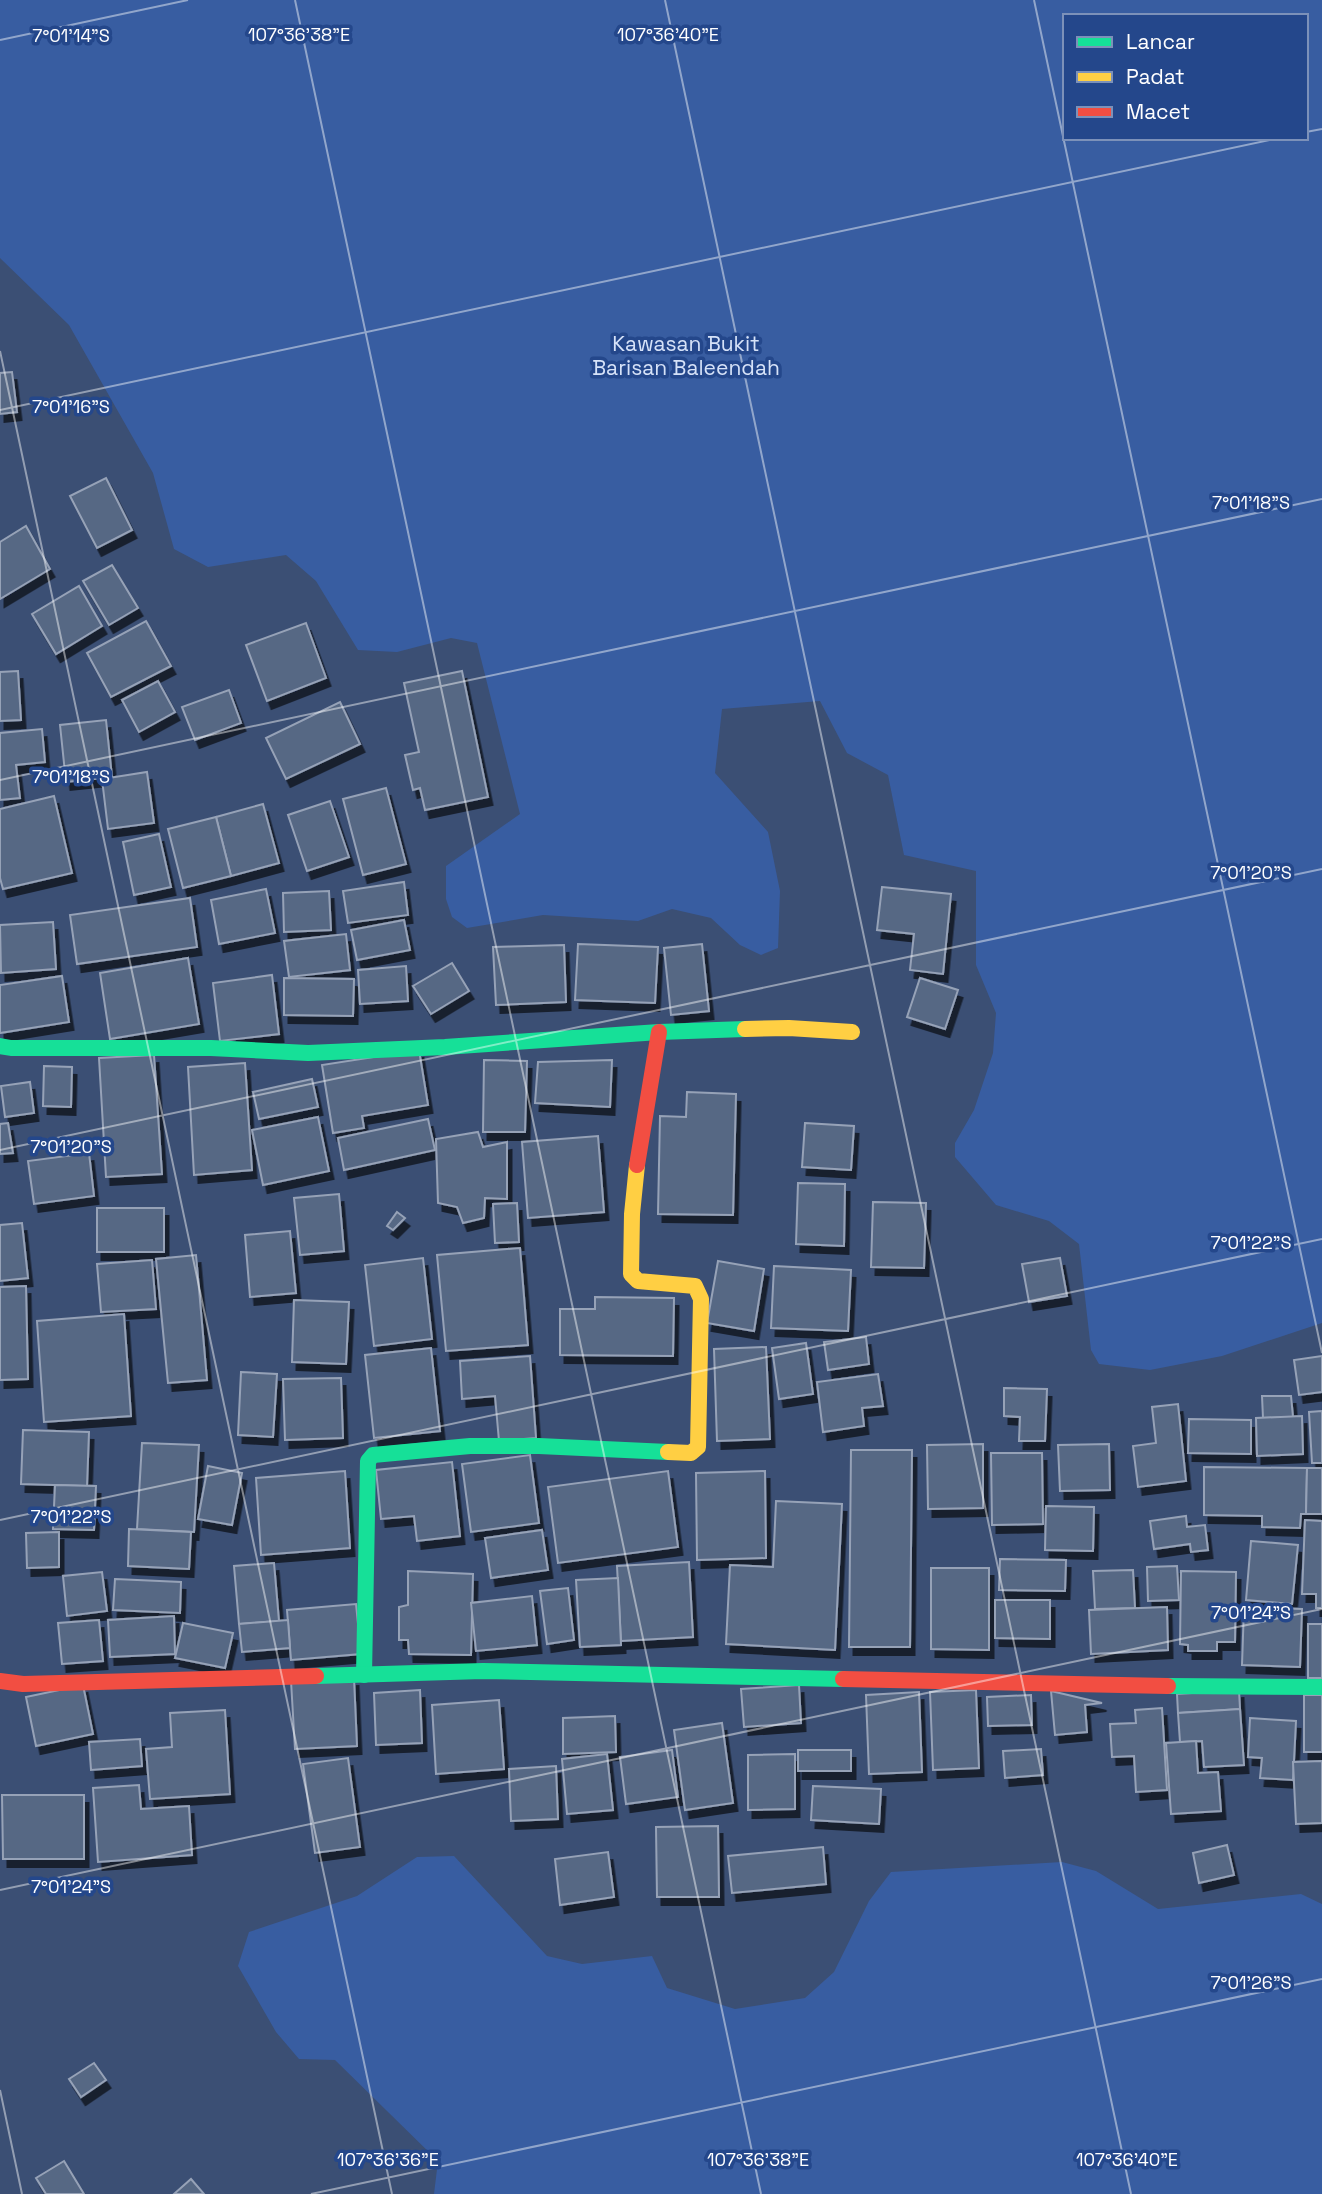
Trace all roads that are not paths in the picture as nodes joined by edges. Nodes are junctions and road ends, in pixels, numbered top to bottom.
1 (659, 1032) junction
2 (852, 1032) dead end
3 (0, 1046) edge
4 (364, 1675) junction
5 (0, 1681) edge
6 (1322, 1687) edge

1 - 2 street
1 - 3 street
1 - 4 street
4 - 5 street
4 - 6 street

